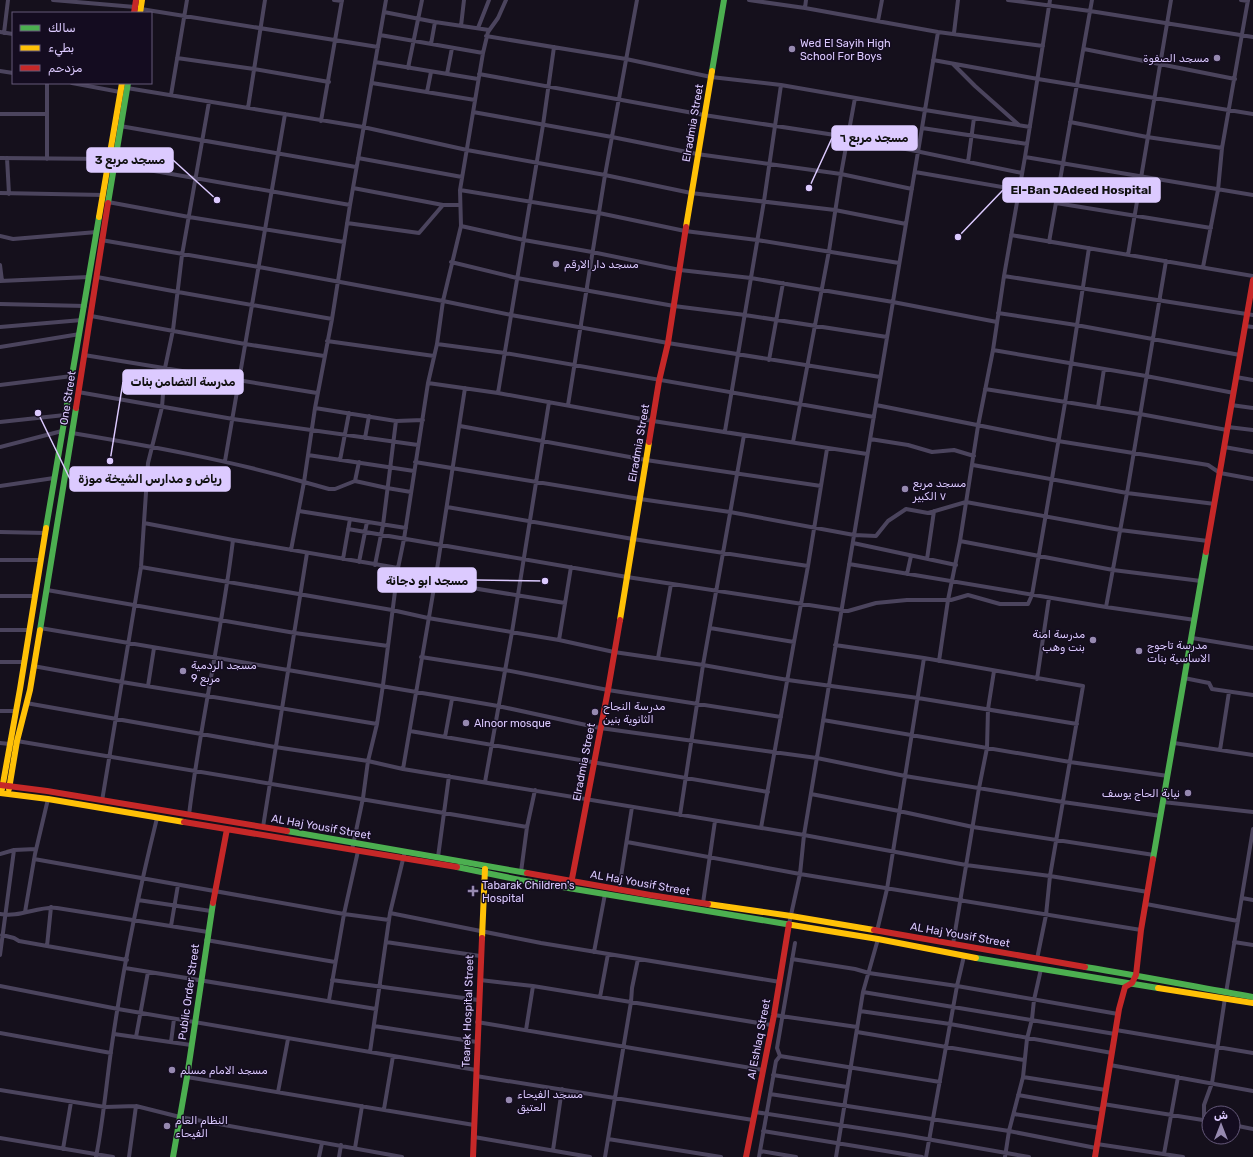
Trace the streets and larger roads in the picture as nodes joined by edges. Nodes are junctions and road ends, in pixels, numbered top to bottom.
1 (8, 0) edge
2 (53, 0) edge
3 (136, 0) edge
4 (142, 0) edge
5 (187, 0) edge
6 (265, 0) edge
7 (334, 0) edge
8 (386, 0) edge
9 (422, 0) edge
10 (464, 0) edge
11 (490, 0) edge
12 (506, 0) edge
13 (637, 0) edge
14 (724, 0) edge
15 (749, 0) edge
16 (806, 0) edge
17 (882, 0) edge
18 (958, 0) edge
19 (1008, 0) edge
20 (1050, 0) edge
21 (1092, 0) edge
22 (1171, 0) edge
23 (1241, 0) edge
24 (342, 1) edge
25 (1248, 1) edge
26 (1049, 6) junction
27 (805, 8) junction
28 (137, 11) edge
29 (1090, 11) junction
30 (384, 12) junction
31 (152, 13) edge
32 (183, 16) junction
33 (418, 19) junction
34 (878, 21) junction
35 (435, 22) junction
36 (1167, 24) junction
37 (461, 26) junction
38 (261, 28) junction
39 (478, 28) junction
40 (489, 30) junction
41 (2, 32) edge
42 (938, 32) junction
43 (12, 34) edge
44 (954, 34) junction
45 (380, 35) junction
46 (486, 36) junction
47 (1243, 36) junction
48 (1253, 37) edge
49 (335, 41) junction
50 (414, 41) junction
51 (431, 44) junction
52 (1043, 46) junction
53 (378, 47) junction
54 (554, 47) junction
55 (452, 48) junction
56 (1084, 49) junction
57 (483, 53) junction
58 (177, 58) junction
59 (626, 60) junction
60 (933, 60) junction
61 (376, 62) junction
62 (953, 64) junction
63 (1160, 64) junction
64 (408, 68) junction
65 (254, 69) junction
66 (0, 71) edge
67 (432, 72) junction
68 (12, 73) edge
69 (447, 74) junction
70 (479, 77) junction
71 (711, 77) junction
72 (1038, 79) junction
73 (1235, 79) junction
74 (328, 82) junction
75 (372, 83) junction
76 (46, 84) edge
77 (77, 84) edge
78 (122, 84) edge
79 (781, 85) junction
80 (1076, 85) junction
81 (127, 86) edge
82 (549, 86) junction
83 (120, 92) junction
84 (427, 92) junction
85 (171, 95) junction
86 (854, 98) junction
87 (1155, 98) junction
88 (619, 99) junction
89 (475, 100) junction
90 (209, 102) junction
91 (248, 108) junction
92 (925, 110) junction
93 (1229, 111) junction
94 (473, 112) junction
95 (0, 114) edge
96 (47, 114) junction
97 (285, 114) junction
98 (1253, 114) edge
99 (704, 115) junction
100 (119, 118) junction
101 (974, 118) junction
102 (322, 121) junction
103 (1070, 122) junction
104 (543, 125) junction
105 (775, 125) junction
106 (1020, 125) junction
107 (120, 126) junction
108 (363, 127) junction
109 (1030, 127) junction
110 (922, 128) junction
111 (971, 136) junction
112 (612, 137) junction
113 (848, 137) junction
114 (1147, 138) junction
115 (202, 140) junction
116 (1027, 144) junction
117 (1222, 148) junction
118 (467, 150) junction
119 (278, 152) junction
120 (918, 152) junction
121 (697, 154) junction
122 (1025, 157) junction
123 (0, 158) edge
124 (8, 158) junction
125 (358, 158) junction
126 (47, 159) junction
127 (112, 161) junction
128 (537, 162) junction
129 (968, 162) junction
130 (770, 163) junction
131 (1063, 163) junction
132 (356, 167) junction
133 (914, 172) junction
134 (841, 174) junction
135 (1022, 174) junction
136 (605, 175) junction
137 (1140, 176) junction
138 (462, 177) junction
139 (196, 178) junction
140 (353, 188) junction
141 (912, 189) junction
142 (460, 190) junction
143 (1019, 190) junction
144 (1218, 190) junction
145 (271, 191) junction
146 (0, 193) edge
147 (691, 193) junction
148 (9, 194) junction
149 (104, 195) junction
150 (1253, 195) edge
151 (530, 201) junction
152 (764, 201) junction
153 (108, 202) junction
154 (1056, 203) junction
155 (350, 205) junction
156 (443, 205) junction
157 (460, 206) junction
158 (835, 210) junction
159 (599, 213) junction
160 (1134, 216) junction
161 (189, 217) junction
162 (347, 223) junction
163 (906, 224) junction
164 (461, 226) junction
165 (1211, 228) junction
166 (265, 229) junction
167 (685, 231) junction
168 (97, 232) junction
169 (1011, 235) junction
170 (0, 236) edge
171 (101, 240) junction
172 (524, 240) junction
173 (757, 240) junction
174 (344, 242) junction
175 (1049, 242) junction
176 (1089, 248) junction
177 (829, 251) junction
178 (592, 252) junction
179 (182, 255) junction
180 (1128, 255) junction
181 (1166, 261) junction
182 (452, 262) junction
183 (899, 263) junction
184 (0, 265) edge
185 (259, 266) junction
186 (1203, 267) junction
187 (680, 270) junction
188 (1004, 276) junction
189 (1253, 276) edge
190 (90, 277) junction
191 (97, 277) junction
192 (517, 278) junction
193 (751, 278) junction
194 (1253, 280) edge
195 (1, 281) edge
196 (338, 282) junction
197 (783, 283) junction
198 (1083, 288) junction
199 (586, 290) junction
200 (822, 290) junction
201 (178, 292) junction
202 (1251, 298) edge
203 (1160, 300) junction
204 (443, 301) junction
205 (893, 302) junction
206 (0, 304) edge
207 (252, 305) junction
208 (85, 306) junction
209 (674, 306) junction
210 (998, 313) junction
211 (511, 315) junction
212 (745, 315) junction
213 (1250, 315) edge
214 (91, 316) junction
215 (332, 319) junction
216 (82, 320) junction
217 (776, 320) junction
218 (997, 322) junction
219 (1076, 325) junction
220 (816, 326) junction
221 (1245, 326) junction
222 (0, 327) edge
223 (580, 327) junction
224 (1253, 327) edge
225 (173, 330) junction
226 (80, 334) junction
227 (887, 338) junction
228 (1153, 339) junction
229 (327, 341) junction
230 (245, 344) junction
231 (437, 344) junction
232 (668, 344) junction
233 (0, 348) edge
234 (993, 350) junction
235 (505, 353) junction
236 (84, 355) junction
237 (738, 355) junction
238 (324, 356) junction
239 (434, 356) junction
240 (1240, 356) junction
241 (769, 360) junction
242 (1070, 364) junction
243 (575, 365) junction
244 (808, 366) junction
245 (166, 368) junction
246 (1104, 369) junction
247 (72, 376) junction
248 (1146, 376) junction
249 (880, 377) junction
250 (1236, 377) junction
251 (1253, 380) edge
252 (239, 381) junction
253 (659, 381) junction
254 (428, 383) junction
255 (0, 385) edge
256 (466, 388) junction
257 (986, 389) junction
258 (78, 392) junction
259 (317, 393) junction
260 (498, 393) junction
261 (732, 393) junction
262 (1234, 393) junction
263 (549, 402) junction
264 (1064, 403) junction
265 (802, 404) junction
266 (568, 405) junction
267 (876, 405) junction
268 (1232, 405) junction
269 (162, 407) junction
270 (1098, 407) junction
271 (314, 408) junction
272 (1253, 408) edge
273 (348, 413) junction
274 (1140, 414) junction
275 (65, 415) junction
276 (369, 416) junction
277 (874, 417) junction
278 (233, 418) junction
279 (423, 420) junction
280 (396, 421) junction
281 (653, 421) junction
282 (0, 422) edge
283 (460, 426) junction
284 (978, 426) junction
285 (1228, 428) junction
286 (312, 430) junction
287 (1253, 430) edge
288 (62, 431) junction
289 (725, 431) junction
290 (72, 433) junction
291 (345, 435) junction
292 (744, 435) junction
293 (365, 438) junction
294 (870, 439) junction
295 (543, 441) junction
296 (1058, 441) junction
297 (393, 442) junction
298 (793, 442) junction
299 (418, 445) junction
300 (152, 446) junction
301 (0, 447) edge
302 (1224, 447) junction
303 (827, 449) junction
304 (1134, 452) junction
305 (1253, 452) edge
306 (867, 454) junction
307 (308, 455) junction
308 (974, 456) junction
309 (340, 460) junction
310 (646, 460) junction
311 (225, 461) junction
312 (359, 462) junction
313 (416, 462) junction
314 (973, 465) junction
315 (390, 466) junction
316 (453, 467) junction
317 (414, 471) junction
318 (738, 473) junction
319 (1220, 473) junction
320 (54, 478) junction
321 (1253, 479) edge
322 (1051, 480) junction
323 (355, 481) junction
324 (304, 482) junction
325 (537, 482) junction
326 (0, 486) edge
327 (821, 486) junction
328 (387, 488) junction
329 (411, 492) junction
330 (1127, 493) junction
331 (51, 498) junction
332 (640, 499) junction
333 (62, 500) junction
334 (966, 502) junction
335 (1214, 504) junction
336 (447, 507) junction
337 (299, 510) junction
338 (934, 511) junction
339 (730, 512) junction
340 (1045, 517) junction
341 (350, 519) junction
342 (367, 522) junction
343 (530, 522) junction
344 (144, 523) junction
345 (383, 525) junction
346 (406, 528) junction
347 (814, 528) junction
348 (348, 529) junction
349 (1120, 530) junction
350 (0, 532) edge
351 (365, 532) junction
352 (46, 533) junction
353 (381, 535) junction
354 (854, 535) junction
355 (404, 539) junction
356 (633, 539) junction
357 (232, 540) junction
358 (960, 541) junction
359 (1208, 541) junction
360 (852, 543) junction
361 (440, 545) junction
362 (291, 550) junction
363 (307, 553) junction
364 (722, 553) junction
365 (1038, 555) junction
366 (910, 556) junction
367 (343, 559) junction
368 (523, 559) junction
369 (927, 559) junction
370 (0, 560) edge
371 (41, 560) junction
372 (359, 562) junction
373 (849, 564) junction
374 (375, 565) junction
375 (956, 565) junction
376 (808, 566) junction
377 (140, 567) junction
378 (571, 567) junction
379 (398, 568) junction
380 (1113, 570) junction
381 (907, 574) junction
382 (627, 577) junction
383 (228, 581) junction
384 (1201, 581) junction
385 (435, 582) junction
386 (952, 582) junction
387 (671, 584) junction
388 (47, 590) junction
389 (716, 591) junction
390 (301, 594) junction
391 (1032, 595) junction
392 (0, 596) edge
393 (35, 596) junction
394 (518, 596) junction
395 (1049, 598) junction
396 (948, 600) junction
397 (565, 603) junction
398 (801, 603) junction
399 (134, 605) junction
400 (1106, 607) junction
401 (842, 609) junction
402 (392, 610) junction
403 (428, 618) junction
404 (222, 620) junction
405 (1194, 620) junction
406 (40, 628) junction
407 (710, 628) junction
408 (0, 630) edge
409 (30, 630) junction
410 (512, 632) junction
411 (295, 633) junction
412 (1192, 638) junction
413 (559, 640) junction
414 (794, 642) junction
415 (127, 643) junction
416 (836, 645) junction
417 (388, 646) junction
418 (154, 648) junction
419 (1253, 648) edge
420 (614, 652) junction
421 (421, 657) junction
422 (215, 658) junction
423 (658, 658) junction
424 (924, 658) junction
425 (939, 661) junction
426 (0, 662) edge
427 (24, 662) junction
428 (703, 665) junction
429 (33, 666) junction
430 (288, 670) junction
431 (505, 670) junction
432 (994, 671) junction
433 (1184, 678) junction
434 (1037, 679) junction
435 (788, 680) junction
436 (122, 682) junction
437 (383, 685) junction
438 (829, 685) junction
439 (148, 686) junction
440 (608, 690) junction
441 (416, 692) junction
442 (1229, 692) junction
443 (1253, 695) edge
444 (208, 696) junction
445 (918, 698) junction
446 (452, 699) junction
447 (26, 703) junction
448 (697, 703) junction
449 (498, 706) junction
450 (282, 708) junction
451 (988, 710) junction
452 (0, 711) edge
453 (16, 711) junction
454 (781, 717) junction
455 (116, 719) junction
456 (823, 720) junction
457 (376, 724) junction
458 (1077, 724) junction
459 (600, 728) junction
460 (410, 731) junction
461 (201, 734) junction
462 (911, 735) junction
463 (445, 737) junction
464 (692, 740) junction
465 (17, 741) junction
466 (1174, 742) junction
467 (0, 743) edge
468 (10, 744) junction
469 (491, 745) junction
470 (275, 747) junction
471 (987, 748) junction
472 (1220, 750) junction
473 (774, 753) junction
474 (1253, 755) edge
475 (109, 757) junction
476 (817, 758) junction
477 (368, 761) junction
478 (594, 762) junction
479 (1070, 762) junction
480 (403, 769) junction
481 (195, 770) junction
482 (449, 776) junction
483 (905, 776) junction
484 (1168, 776) junction
485 (685, 778) junction
486 (485, 782) junction
487 (270, 783) junction
488 (1, 785) edge
489 (10, 786) junction
490 (979, 788) junction
491 (535, 790) junction
492 (768, 792) junction
493 (3, 793) edge
494 (810, 794) junction
495 (363, 798) junction
496 (48, 799) junction
497 (586, 800) junction
498 (102, 801) junction
499 (1063, 802) junction
500 (1163, 802) junction
501 (632, 807) junction
502 (899, 811) junction
503 (1253, 812) edge
504 (443, 813) junction
505 (189, 815) junction
506 (680, 815) junction
507 (1161, 816) junction
508 (156, 818) junction
509 (715, 821) junction
510 (263, 827) junction
511 (527, 827) junction
512 (973, 827) junction
513 (762, 828) junction
514 (227, 829) junction
515 (1253, 829) edge
516 (804, 835) junction
517 (1056, 839) junction
518 (627, 842) junction
519 (354, 848) junction
520 (14, 850) junction
521 (36, 850) junction
522 (405, 851) junction
523 (892, 852) junction
524 (0, 854) edge
525 (1154, 855) junction
526 (438, 856) junction
527 (709, 856) junction
528 (404, 858) junction
529 (34, 859) junction
530 (1251, 860) edge
531 (966, 865) junction
532 (485, 868) junction
533 (521, 872) junction
534 (800, 874) junction
535 (1050, 876) junction
536 (142, 878) junction
537 (572, 881) junction
538 (178, 885) junction
539 (570, 888) junction
540 (887, 888) junction
541 (618, 889) junction
542 (215, 891) junction
543 (1148, 892) junction
544 (606, 894) junction
545 (1242, 898) junction
546 (138, 900) junction
547 (1253, 900) edge
548 (961, 901) junction
549 (703, 903) junction
550 (1146, 904) junction
551 (174, 905) junction
552 (51, 907) junction
553 (211, 911) junction
554 (25, 912) junction
555 (390, 913) junction
556 (344, 914) junction
557 (2, 915) edge
558 (1046, 915) junction
559 (791, 916) junction
560 (389, 920) junction
561 (134, 921) junction
562 (1238, 921) junction
563 (789, 924) junction
564 (171, 926) junction
565 (1141, 930) junction
566 (482, 931) junction
567 (877, 931) junction
568 (208, 932) junction
569 (2, 935) junction
570 (878, 939) junction
571 (206, 940) junction
572 (386, 942) junction
573 (1234, 942) junction
574 (795, 943) dead end
575 (954, 944) junction
576 (1253, 945) edge
577 (47, 946) junction
578 (594, 952) junction
579 (608, 954) junction
580 (0, 955) edge
581 (480, 956) junction
582 (964, 956) junction
583 (638, 959) junction
584 (792, 959) junction
585 (1037, 959) junction
586 (127, 960) junction
587 (335, 962) junction
588 (125, 968) junction
589 (1041, 969) junction
590 (148, 972) junction
591 (869, 973) junction
592 (1136, 975) junction
593 (201, 980) junction
594 (332, 980) junction
595 (480, 980) junction
596 (780, 982) junction
597 (1132, 983) junction
598 (0, 986) edge
599 (533, 986) junction
600 (957, 986) junction
601 (380, 987) junction
602 (863, 992) junction
603 (1225, 995) junction
604 (600, 997) junction
605 (1253, 997) edge
606 (329, 1000) junction
607 (478, 1000) junction
608 (1034, 1000) junction
609 (631, 1002) junction
610 (1253, 1003) edge
611 (953, 1006) junction
612 (118, 1009) junction
613 (376, 1009) junction
614 (860, 1011) junction
615 (140, 1013) junction
616 (774, 1014) junction
617 (1118, 1014) junction
618 (783, 1016) junction
619 (174, 1019) junction
620 (1032, 1019) junction
621 (195, 1022) junction
622 (477, 1022) junction
623 (950, 1024) junction
624 (771, 1025) junction
625 (374, 1026) junction
626 (526, 1030) junction
627 (857, 1030) junction
628 (1115, 1032) junction
629 (0, 1033) edge
630 (114, 1034) junction
631 (136, 1037) junction
632 (288, 1039) junction
633 (1027, 1039) junction
634 (171, 1042) junction
635 (477, 1042) junction
636 (191, 1045) junction
637 (768, 1046) junction
638 (624, 1047) junction
639 (946, 1047) junction
640 (1216, 1047) junction
641 (777, 1048) junction
642 (370, 1052) junction
643 (111, 1053) junction
644 (1112, 1053) junction
645 (1253, 1053) edge
646 (393, 1056) junction
647 (780, 1056) junction
648 (1024, 1060) junction
649 (1110, 1065) junction
650 (851, 1067) junction
651 (763, 1070) junction
652 (476, 1073) junction
653 (773, 1075) junction
654 (187, 1076) junction
655 (1023, 1077) junction
656 (1178, 1077) junction
657 (940, 1082) junction
658 (1212, 1083) junction
659 (847, 1087) junction
660 (562, 1089) junction
661 (0, 1090) edge
662 (1106, 1090) junction
663 (1253, 1091) edge
664 (278, 1092) junction
665 (770, 1094) junction
666 (1018, 1094) junction
667 (615, 1097) junction
668 (71, 1102) junction
669 (1204, 1105) edge
670 (136, 1106) junction
671 (362, 1106) junction
672 (845, 1106) junction
673 (105, 1107) junction
674 (1103, 1107) junction
675 (384, 1109) junction
676 (755, 1112) junction
677 (767, 1114) junction
678 (1014, 1114) junction
679 (1171, 1116) junction
680 (180, 1117) junction
681 (753, 1120) junction
682 (933, 1120) junction
683 (1201, 1121) edge
684 (474, 1125) junction
685 (842, 1125) junction
686 (1241, 1126) edge
687 (1100, 1128) junction
688 (1253, 1128) edge
689 (763, 1131) junction
690 (1009, 1131) junction
691 (474, 1137) junction
692 (0, 1138) edge
693 (608, 1139) junction
694 (929, 1140) junction
695 (322, 1143) junction
696 (839, 1143) junction
697 (341, 1146) junction
698 (1097, 1146) junction
699 (355, 1148) junction
700 (63, 1149) junction
701 (553, 1150) junction
702 (760, 1151) junction
703 (1164, 1154) junction
704 (1005, 1155) edge
705 (97, 1156) edge
706 (113, 1157) edge
707 (129, 1157) edge
708 (173, 1157) edge
709 (319, 1157) edge
710 (339, 1157) edge
711 (402, 1157) edge
712 (473, 1157) edge
713 (590, 1157) edge
714 (605, 1157) edge
715 (721, 1157) edge
716 (746, 1157) edge
717 (759, 1157) edge
718 (796, 1157) edge
719 (836, 1157) edge
720 (922, 1157) edge
721 (926, 1157) edge
722 (1029, 1157) edge
723 (1095, 1157) edge
724 (1180, 1157) edge

1 - 41 street
2 - 28 street
3 - 28 street
4 - 28 street
5 - 32 street
6 - 38 street
7 - 24 street
8 - 30 street
9 - 33 street
10 - 37 street
11 - 39 street
12 - 40 street
13 - 59 street
14 - 71 street, Elradmia Street
15 - 27 street
16 - 27 street
17 - 34 street
18 - 44 street
19 - 26 street
20 - 26 street
21 - 29 street
22 - 36 street
23 - 25 street
24 - 49 street
25 - 47 street
26 - 29 street
26 - 52 street
27 - 34 street
29 - 36 street
29 - 56 street
30 - 33 street
30 - 45 street
31 - 32 street
32 - 38 street
32 - 58 street
33 - 35 street
33 - 50 street
34 - 42 street
35 - 37 street
35 - 51 street
36 - 47 street
36 - 63 street
37 - 39 street
38 - 49 street
38 - 65 street
39 - 40 street
40 - 46 street
41 - 43 street
42 - 44 street
42 - 60 street
44 - 52 street
45 - 50 street
45 - 53 street
46 - 54 street
46 - 57 street
47 - 48 street
47 - 73 street
49 - 53 street
49 - 74 street
50 - 51 street
50 - 64 street
51 - 55 street
52 - 72 street
53 - 61 street
54 - 59 street
54 - 82 street
55 - 57 street
55 - 69 street
56 - 63 street
56 - 80 street
57 - 70 street
58 - 65 street
58 - 85 street
59 - 71 street
59 - 88 street
60 - 62 street
60 - 92 street
61 - 64 street
61 - 75 street
62 - 72 street
62 - 106 street
63 - 73 street
63 - 87 street
64 - 67 street
65 - 74 street
65 - 91 street
66 - 68 street
67 - 69 street
67 - 84 street
69 - 70 street
70 - 82 street
70 - 89 street
71 - 79 street
71 - 99 street, Elradmia Street
72 - 80 street
72 - 109 street
73 - 93 street
74 - 102 street
75 - 84 street
75 - 108 street
76 - 96 street
77 - 83 street
78 - 83 street, One Street
79 - 86 street
79 - 105 street
80 - 87 street
80 - 103 street
81 - 85 street
81 - 100 street, One Street
82 - 88 street
82 - 104 street
83 - 100 street, One Street
84 - 89 street
85 - 90 street
86 - 92 street
86 - 113 street
87 - 93 street
87 - 114 street
88 - 99 street
88 - 112 street
89 - 94 street
90 - 91 street
90 - 115 street
91 - 97 street
92 - 101 street
92 - 110 street
93 - 98 street
93 - 117 street
94 - 104 street
94 - 118 street
95 - 96 street
96 - 126 street
97 - 102 street
97 - 119 street
99 - 105 street
99 - 121 street, Elradmia Street
100 - 107 street, One Street
100 - 127 street, One Street
101 - 106 street
101 - 111 street
102 - 108 street
103 - 114 street
103 - 131 street
104 - 112 street
104 - 128 street
105 - 113 street
105 - 130 street
106 - 109 street
107 - 115 street
107 - 127 street, One Street
108 - 118 street
108 - 125 street
109 - 116 street
110 - 111 street
110 - 120 street
111 - 116 street
111 - 129 street
112 - 121 street
112 - 136 street
113 - 120 street
113 - 134 street
114 - 117 street
114 - 137 street
115 - 119 street
115 - 139 street
116 - 122 street
117 - 144 street
118 - 128 street
118 - 138 street
119 - 132 street
119 - 145 street
120 - 129 street
120 - 133 street
121 - 130 street
121 - 147 street, Elradmia Street
122 - 131 street
122 - 135 street
123 - 124 street
124 - 126 street
124 - 148 street
125 - 132 street
125 - 138 street
126 - 127 street
127 - 139 street
127 - 149 street, One Street
127 - 153 street, One Street
128 - 136 street
128 - 151 street
129 - 135 street
130 - 134 street
130 - 152 street
131 - 137 street
131 - 154 street
132 - 140 street
133 - 141 street
133 - 143 street
134 - 141 street
134 - 158 street
135 - 143 street
136 - 147 street
136 - 159 street
137 - 144 street
137 - 160 street
138 - 142 street
139 - 145 street
139 - 161 street
140 - 155 street
140 - 156 street
141 - 163 street
142 - 151 street
142 - 157 street
143 - 169 street
144 - 150 street
144 - 165 street
145 - 155 street
145 - 166 street
146 - 148 street
147 - 152 street
147 - 167 street, Elradmia Street
148 - 149 street
149 - 168 street, One Street
151 - 159 street
151 - 172 street
152 - 158 street
152 - 173 street
153 - 161 street
153 - 171 street, One Street
154 - 160 street
154 - 175 street
155 - 162 street
156 - 157 street
156 - 162 street
157 - 164 street
158 - 163 street
158 - 177 street
159 - 167 street
159 - 178 street
160 - 165 street
160 - 180 street
161 - 166 street
161 - 179 street
162 - 174 street
163 - 183 street
164 - 172 street
164 - 182 street
165 - 186 street
166 - 174 street
166 - 185 street
167 - 173 street
167 - 187 street, Elradmia Street
168 - 170 street
168 - 190 street, One Street
169 - 175 street
169 - 188 street
171 - 179 street
171 - 191 street, One Street
172 - 178 street
172 - 192 street
173 - 177 street
173 - 193 street
174 - 196 street
175 - 176 street
176 - 180 street
176 - 198 street
177 - 183 street
177 - 200 street
178 - 187 street
178 - 199 street
179 - 185 street
179 - 201 street
180 - 181 street
181 - 186 street
181 - 203 street
182 - 192 street
182 - 204 street
183 - 205 street
184 - 195 street
185 - 196 street
185 - 207 street
186 - 189 street
187 - 193 street
187 - 209 street, Elradmia Street
188 - 198 street
188 - 210 street
190 - 195 street
190 - 208 street, One Street
191 - 201 street
191 - 214 street, One Street
192 - 199 street
192 - 211 street
193 - 197 street
193 - 212 street
194 - 202 street
196 - 204 street
196 - 215 street
197 - 200 street
197 - 217 street
198 - 203 street
198 - 219 street
199 - 209 street
199 - 223 street
200 - 205 street
200 - 220 street
201 - 207 street
201 - 225 street
202 - 213 street
203 - 213 street
203 - 228 street
204 - 211 street
204 - 231 street
205 - 218 street
205 - 227 street
206 - 208 street
207 - 215 street
207 - 230 street
208 - 216 street, One Street
209 - 212 street
209 - 232 street, Elradmia Street
210 - 218 street
210 - 219 street
211 - 223 street
211 - 235 street
212 - 217 street
212 - 237 street
213 - 221 street
214 - 225 street
214 - 236 street, One Street
215 - 229 street
216 - 222 street
216 - 226 street, One Street
217 - 220 street
217 - 241 street
218 - 234 street
219 - 228 street
219 - 242 street
220 - 227 street
220 - 244 street
221 - 224 street
221 - 240 street
223 - 232 street
223 - 243 street
225 - 230 street
225 - 245 street
226 - 233 street
226 - 247 street, One Street
227 - 249 street
228 - 240 street
228 - 248 street
229 - 238 street
229 - 239 street
230 - 238 street
230 - 252 street
231 - 235 street
231 - 239 street
232 - 237 street
232 - 253 street, Elradmia Street
234 - 242 street
234 - 257 street
235 - 243 street
235 - 260 street
236 - 245 street
236 - 258 street, One Street
237 - 241 street
237 - 261 street
238 - 259 street
239 - 254 street
240 - 250 street
241 - 244 street
242 - 246 street
242 - 264 street
243 - 253 street
243 - 266 street
244 - 249 street
244 - 265 street
245 - 252 street
245 - 269 street
246 - 248 street
246 - 270 street
247 - 255 street
247 - 275 street, One Street
248 - 262 street
248 - 274 street
249 - 267 street
250 - 251 street
250 - 262 street
252 - 259 street
252 - 278 street
253 - 261 street
253 - 281 street, Elradmia Street
254 - 256 street
254 - 279 street
256 - 260 street
256 - 283 street
257 - 264 street
257 - 284 street
258 - 269 street
258 - 290 street, One Street
259 - 271 street
260 - 263 street
261 - 265 street
261 - 289 street
262 - 268 street
263 - 266 street
263 - 295 street
264 - 270 street
264 - 296 street
265 - 277 street
265 - 298 street
266 - 281 street
267 - 277 street
267 - 284 street
268 - 272 street
268 - 285 street
269 - 278 street
269 - 300 street
270 - 274 street
271 - 273 street
271 - 286 street
273 - 276 street
273 - 291 street
274 - 285 street
274 - 304 street
275 - 282 street
275 - 288 street, One Street
276 - 280 street
276 - 293 street
277 - 294 street
278 - 286 street
278 - 311 street
279 - 280 street
279 - 299 street
280 - 297 street
281 - 289 street
281 - 310 street, Elradmia Street
283 - 295 street
283 - 316 street
284 - 296 street
284 - 308 street
285 - 287 street
285 - 302 street
286 - 291 street
286 - 307 street
288 - 301 street
288 - 320 street, One Street
289 - 292 street
290 - 300 street
290 - 333 street, One Street
291 - 293 street
291 - 309 street
292 - 298 street
292 - 318 street
293 - 297 street
294 - 306 street
294 - 308 street
295 - 310 street
295 - 325 street
296 - 304 street
296 - 322 street
297 - 299 street
297 - 315 street
298 - 303 street
299 - 313 street
300 - 311 street
300 - 344 street
302 - 305 street
302 - 319 street
303 - 306 street
303 - 327 street
304 - 319 street
304 - 330 street
306 - 354 street
307 - 309 street
307 - 324 street
308 - 314 street
309 - 312 street
310 - 318 street
310 - 332 street, Elradmia Street
311 - 324 street
312 - 315 street
312 - 323 street
313 - 316 street
313 - 317 street
314 - 322 street
314 - 334 street
315 - 317 street
315 - 328 street
316 - 325 street
316 - 336 street
317 - 329 street
318 - 327 street
318 - 339 street
319 - 321 street
319 - 335 street
320 - 326 street
320 - 331 street, One Street
322 - 330 street
322 - 340 street
323 - 324 street
323 - 328 street
324 - 337 street
325 - 332 street
325 - 343 street
327 - 347 street
328 - 329 street
328 - 345 street
329 - 346 street
330 - 335 street
330 - 349 street
331 - 333 street
331 - 352 street, One Street
332 - 339 street
332 - 356 street, Elradmia Street
333 - 388 street, One Street
334 - 338 street
334 - 340 street
334 - 358 street
335 - 359 street
336 - 343 street
336 - 361 street
337 - 341 street
337 - 362 street
338 - 354 street
338 - 369 street
339 - 347 street
339 - 364 street
340 - 349 street
340 - 365 street
341 - 342 street
341 - 348 street
342 - 345 street
342 - 351 street
343 - 356 street
343 - 368 street
344 - 357 street
344 - 377 street
345 - 346 street
345 - 353 street
346 - 355 street
347 - 354 street
347 - 376 street
348 - 351 street
348 - 367 street
349 - 359 street
349 - 380 street
350 - 352 street
351 - 353 street
351 - 372 street
352 - 371 street, One Street
353 - 355 street
353 - 374 street
354 - 360 street
355 - 361 street
355 - 379 street
356 - 364 street
356 - 382 street, Elradmia Street
357 - 362 street
357 - 383 street
358 - 365 street
358 - 375 street
359 - 384 street
360 - 366 street
360 - 373 street
361 - 368 street
361 - 385 street
362 - 363 street
363 - 367 street
363 - 390 street
364 - 376 street
364 - 389 street
365 - 380 street
365 - 391 street
366 - 369 street
366 - 381 street
367 - 372 street
368 - 378 street
368 - 394 street
369 - 375 street
370 - 371 street
371 - 393 street, One Street
372 - 374 street
373 - 381 street
373 - 401 street
374 - 379 street
375 - 386 street
376 - 398 street
377 - 383 street
377 - 399 street
378 - 382 street
378 - 397 street
379 - 402 street
380 - 384 street
380 - 400 street
381 - 386 street
382 - 387 street
382 - 420 street, Elradmia Street
383 - 390 street
383 - 404 street
384 - 405 street
385 - 394 street
385 - 403 street
386 - 391 street
386 - 396 street
387 - 389 street
387 - 423 street
388 - 399 street
388 - 406 street, One Street
389 - 398 street
389 - 407 street
390 - 402 street
390 - 411 street
391 - 395 street
391 - 396 street
392 - 393 street
393 - 409 street, One Street
394 - 397 street
394 - 410 street
395 - 400 street
395 - 434 street
396 - 401 street
396 - 425 street
397 - 413 street
398 - 401 street
398 - 414 street
399 - 404 street
399 - 415 street
400 - 405 street
401 - 416 street
402 - 403 street
402 - 417 street
403 - 410 street
403 - 421 street
404 - 411 street
404 - 422 street
405 - 412 street
406 - 415 street
406 - 429 street, One Street
407 - 414 street
407 - 428 street
408 - 409 street
409 - 427 street, One Street
410 - 413 street
410 - 431 street
411 - 417 street
411 - 430 street
412 - 419 street
412 - 433 street
413 - 420 street
414 - 435 street
415 - 418 street
415 - 436 street
416 - 424 street
416 - 438 street
417 - 437 street
418 - 422 street
418 - 439 street
420 - 423 street
420 - 440 street, Elradmia Street
421 - 431 street
421 - 441 street
422 - 430 street
422 - 444 street
423 - 428 street
424 - 425 street
424 - 445 street
425 - 432 street
426 - 427 street
427 - 453 street, One Street
428 - 435 street
428 - 448 street
429 - 436 street
429 - 447 street, One Street
430 - 437 street
430 - 450 street
431 - 440 street
431 - 449 street
432 - 434 street
432 - 451 street
433 - 442 street
433 - 466 street
434 - 458 street
435 - 438 street
435 - 454 street
436 - 439 street
436 - 455 street
437 - 441 street
437 - 457 street
438 - 445 street
438 - 456 street
439 - 444 street
440 - 448 street
440 - 459 street, Elradmia Street
441 - 446 street
441 - 460 street
442 - 443 street
442 - 472 street
444 - 450 street
444 - 461 street
445 - 451 street
445 - 462 street
446 - 449 street
446 - 463 street
447 - 455 street
447 - 465 street, One Street
448 - 454 street
448 - 464 street
449 - 459 street
449 - 469 street
450 - 457 street
450 - 470 street
451 - 458 street
451 - 471 street
452 - 453 street
453 - 468 street, One Street
454 - 473 street
455 - 461 street
455 - 475 street
456 - 462 street
456 - 476 street
457 - 477 street
458 - 479 street
459 - 464 street
459 - 478 street, Elradmia Street
460 - 463 street
460 - 480 street
461 - 470 street
461 - 481 street
462 - 471 street
462 - 483 street
463 - 469 street
464 - 473 street
464 - 485 street
465 - 475 street
465 - 489 street, One Street
466 - 472 street
466 - 484 street
467 - 468 street
468 - 488 street, One Street
469 - 478 street
469 - 486 street
470 - 477 street
470 - 487 street
471 - 479 street
471 - 490 street
472 - 474 street
473 - 476 street
473 - 492 street
475 - 481 street
475 - 498 street
476 - 483 street
476 - 494 street
477 - 480 street
477 - 495 street
478 - 485 street
478 - 497 street, Elradmia Street
479 - 484 street
479 - 499 street
480 - 482 street
481 - 487 street
481 - 505 street
482 - 486 street
482 - 504 street
483 - 490 street
483 - 502 street
484 - 500 street
485 - 492 street
485 - 506 street
486 - 491 street
487 - 495 street
487 - 510 street
488 - 489 street, AL Haj Yousif Street
488 - 493 street, One Street
489 - 493 street, One Street
489 - 498 street, AL Haj Yousif Street
490 - 499 street
490 - 512 street
491 - 497 street
491 - 511 street
492 - 513 street
493 - 496 street, AL Haj Yousif Street
494 - 502 street
494 - 516 street
495 - 504 street
495 - 519 street
496 - 508 street, AL Haj Yousif Street
496 - 521 street
497 - 501 street
497 - 537 street, Elradmia Street
498 - 505 street, AL Haj Yousif Street
499 - 507 street
499 - 517 street
500 - 503 street
500 - 507 street
501 - 506 street
501 - 518 street
502 - 512 street
502 - 523 street
504 - 511 street
504 - 526 street
505 - 510 street, AL Haj Yousif Street
506 - 509 street
507 - 525 street
508 - 514 street, AL Haj Yousif Street
508 - 536 street
509 - 513 street
509 - 527 street
510 - 519 street, AL Haj Yousif Street
511 - 533 street
512 - 517 street
512 - 531 street
513 - 516 street
514 - 519 street, AL Haj Yousif Street
514 - 542 street, Public Order Street
515 - 530 street
516 - 523 street
516 - 534 street
517 - 525 street
517 - 535 street
518 - 527 street
518 - 541 street
519 - 522 street, AL Haj Yousif Street
519 - 528 street, AL Haj Yousif Street
519 - 556 street
520 - 521 street
520 - 524 street
520 - 557 street
521 - 529 street
522 - 526 street, AL Haj Yousif Street
522 - 528 street
523 - 531 street
523 - 540 street
525 - 543 street
526 - 532 street, AL Haj Yousif Street
527 - 534 street
527 - 549 street
528 - 532 street, AL Haj Yousif Street
528 - 555 street
529 - 536 street
529 - 554 street
530 - 545 street
531 - 535 street
531 - 548 street
532 - 533 street, AL Haj Yousif Street
532 - 539 street, AL Haj Yousif Street
532 - 566 street, Tearek Hospital Street
533 - 537 street, AL Haj Yousif Street
534 - 540 street
534 - 559 street
535 - 543 street
535 - 558 street
536 - 538 street
536 - 546 street
537 - 539 street, Elradmia Street
537 - 541 street, AL Haj Yousif Street
538 - 542 street
538 - 551 street
539 - 544 street, AL Haj Yousif Street
540 - 548 street
540 - 567 street
541 - 549 street, AL Haj Yousif Street
542 - 553 street, Public Order Street
542 - 556 street
543 - 550 street
544 - 563 street, AL Haj Yousif Street
544 - 578 street
545 - 547 street
545 - 562 street
546 - 551 street
546 - 561 street
548 - 558 street
548 - 575 street
549 - 559 street, AL Haj Yousif Street
550 - 562 street
550 - 565 street
551 - 553 street
551 - 564 street
552 - 554 street
552 - 561 street
552 - 577 street
553 - 568 street, Public Order Street
554 - 557 street
555 - 560 street
555 - 566 street
556 - 560 street
556 - 587 street
557 - 569 street
558 - 565 street
558 - 585 street
559 - 563 street
559 - 567 street, AL Haj Yousif Street
560 - 572 street
561 - 564 street
561 - 586 street
562 - 573 street
563 - 570 street, AL Haj Yousif Street
563 - 596 street, Al Eshlaq Street
564 - 568 street
565 - 592 street
566 - 578 street
566 - 581 street, Tearek Hospital Street
567 - 575 street, AL Haj Yousif Street
568 - 571 street, Public Order Street
569 - 577 street
569 - 580 street
570 - 582 street, AL Haj Yousif Street
570 - 591 street
571 - 587 street
571 - 593 street, Public Order Street
572 - 581 street
572 - 601 street
573 - 576 street
573 - 603 street
574 - 584 street
575 - 585 street, AL Haj Yousif Street
577 - 586 street
578 - 579 street
579 - 583 street
579 - 604 street
581 - 595 street, Tearek Hospital Street
582 - 589 street, AL Haj Yousif Street
582 - 600 street
583 - 596 street
583 - 609 street
584 - 591 street
584 - 618 street
585 - 592 street, AL Haj Yousif Street
586 - 588 street
587 - 594 street
588 - 590 street
588 - 612 street
589 - 597 street, AL Haj Yousif Street
589 - 608 street
590 - 593 street
590 - 615 street
591 - 600 street
591 - 602 street
592 - 597 street
592 - 603 street, AL Haj Yousif Street
593 - 606 street
593 - 621 street, Public Order Street
594 - 601 street
594 - 606 street
595 - 599 street
595 - 607 street, Tearek Hospital Street
596 - 616 street, Al Eshlaq Street
597 - 603 street, AL Haj Yousif Street
597 - 617 street
598 - 612 street
599 - 604 street
599 - 626 street
600 - 608 street
600 - 611 street
601 - 607 street
601 - 613 street
602 - 611 street
602 - 614 street
603 - 605 street, AL Haj Yousif Street
603 - 610 street, AL Haj Yousif Street
603 - 640 street
604 - 609 street
606 - 613 street
607 - 622 street, Tearek Hospital Street
608 - 617 street
608 - 620 street
609 - 624 street
609 - 638 street
611 - 620 street
611 - 623 street
612 - 615 street
612 - 630 street
613 - 625 street
614 - 623 street
614 - 627 street
615 - 619 street
615 - 631 street
616 - 618 street
616 - 624 street, Al Eshlaq Street
617 - 628 street
618 - 627 street
618 - 641 street
619 - 621 street
619 - 634 street
620 - 628 street
620 - 633 street
621 - 632 street
621 - 636 street, Public Order Street
622 - 626 street
622 - 635 street, Tearek Hospital Street
623 - 633 street
623 - 639 street
624 - 637 street, Al Eshlaq Street
625 - 635 street
625 - 642 street
626 - 638 street
627 - 639 street
627 - 650 street
628 - 640 street
628 - 644 street
629 - 643 street
630 - 631 street
630 - 643 street
631 - 634 street
632 - 642 street
632 - 664 street
633 - 644 street
633 - 648 street
634 - 636 street
635 - 652 street, Tearek Hospital Street
636 - 654 street, Public Order Street
637 - 641 street
637 - 651 street, Al Eshlaq Street
638 - 651 street
638 - 667 street
639 - 648 street
639 - 657 street
640 - 645 street
640 - 658 street
641 - 647 street
642 - 646 street
643 - 673 street
644 - 649 street
646 - 652 street
646 - 675 street
647 - 650 street
647 - 653 street
648 - 655 street
649 - 656 street
649 - 662 street
650 - 657 street
650 - 659 street
651 - 676 street, Al Eshlaq Street
652 - 660 street
652 - 684 street, Tearek Hospital Street
653 - 659 street
653 - 665 street
654 - 664 street
654 - 680 street, Public Order Street
655 - 662 street
655 - 666 street
656 - 658 street
656 - 679 street
657 - 682 street
658 - 663 street
658 - 669 street
659 - 672 street
660 - 667 street
660 - 701 street
661 - 668 street
662 - 674 street
664 - 671 street
665 - 672 street
665 - 677 street
666 - 674 street
666 - 678 street
667 - 681 street
667 - 693 street
668 - 673 street
668 - 700 street
670 - 673 street
670 - 680 street
670 - 707 street
671 - 675 street
671 - 699 street
672 - 682 street
672 - 685 street
673 - 705 street
674 - 679 street
674 - 687 street
675 - 684 street
676 - 677 street
676 - 681 street, Al Eshlaq Street
677 - 685 street
677 - 689 street
678 - 687 street
678 - 690 street
679 - 683 street
679 - 703 street
680 - 695 street
680 - 708 street, Public Order Street
681 - 716 street, Al Eshlaq Street
682 - 690 street
682 - 694 street
684 - 691 street, Tearek Hospital Street
685 - 694 street
685 - 696 street
686 - 688 street
687 - 698 street
689 - 696 street
689 - 702 street
690 - 698 street
690 - 704 street
691 - 701 street
691 - 712 street, Tearek Hospital Street
692 - 700 street
693 - 714 street
693 - 715 street
694 - 704 street
694 - 721 street
695 - 697 street
695 - 709 street
696 - 719 street
696 - 720 street
697 - 699 street
697 - 710 street
698 - 703 street
698 - 723 street
699 - 711 street
700 - 705 street
701 - 713 street
702 - 717 street
702 - 718 street
703 - 724 street
704 - 722 street
705 - 706 street

